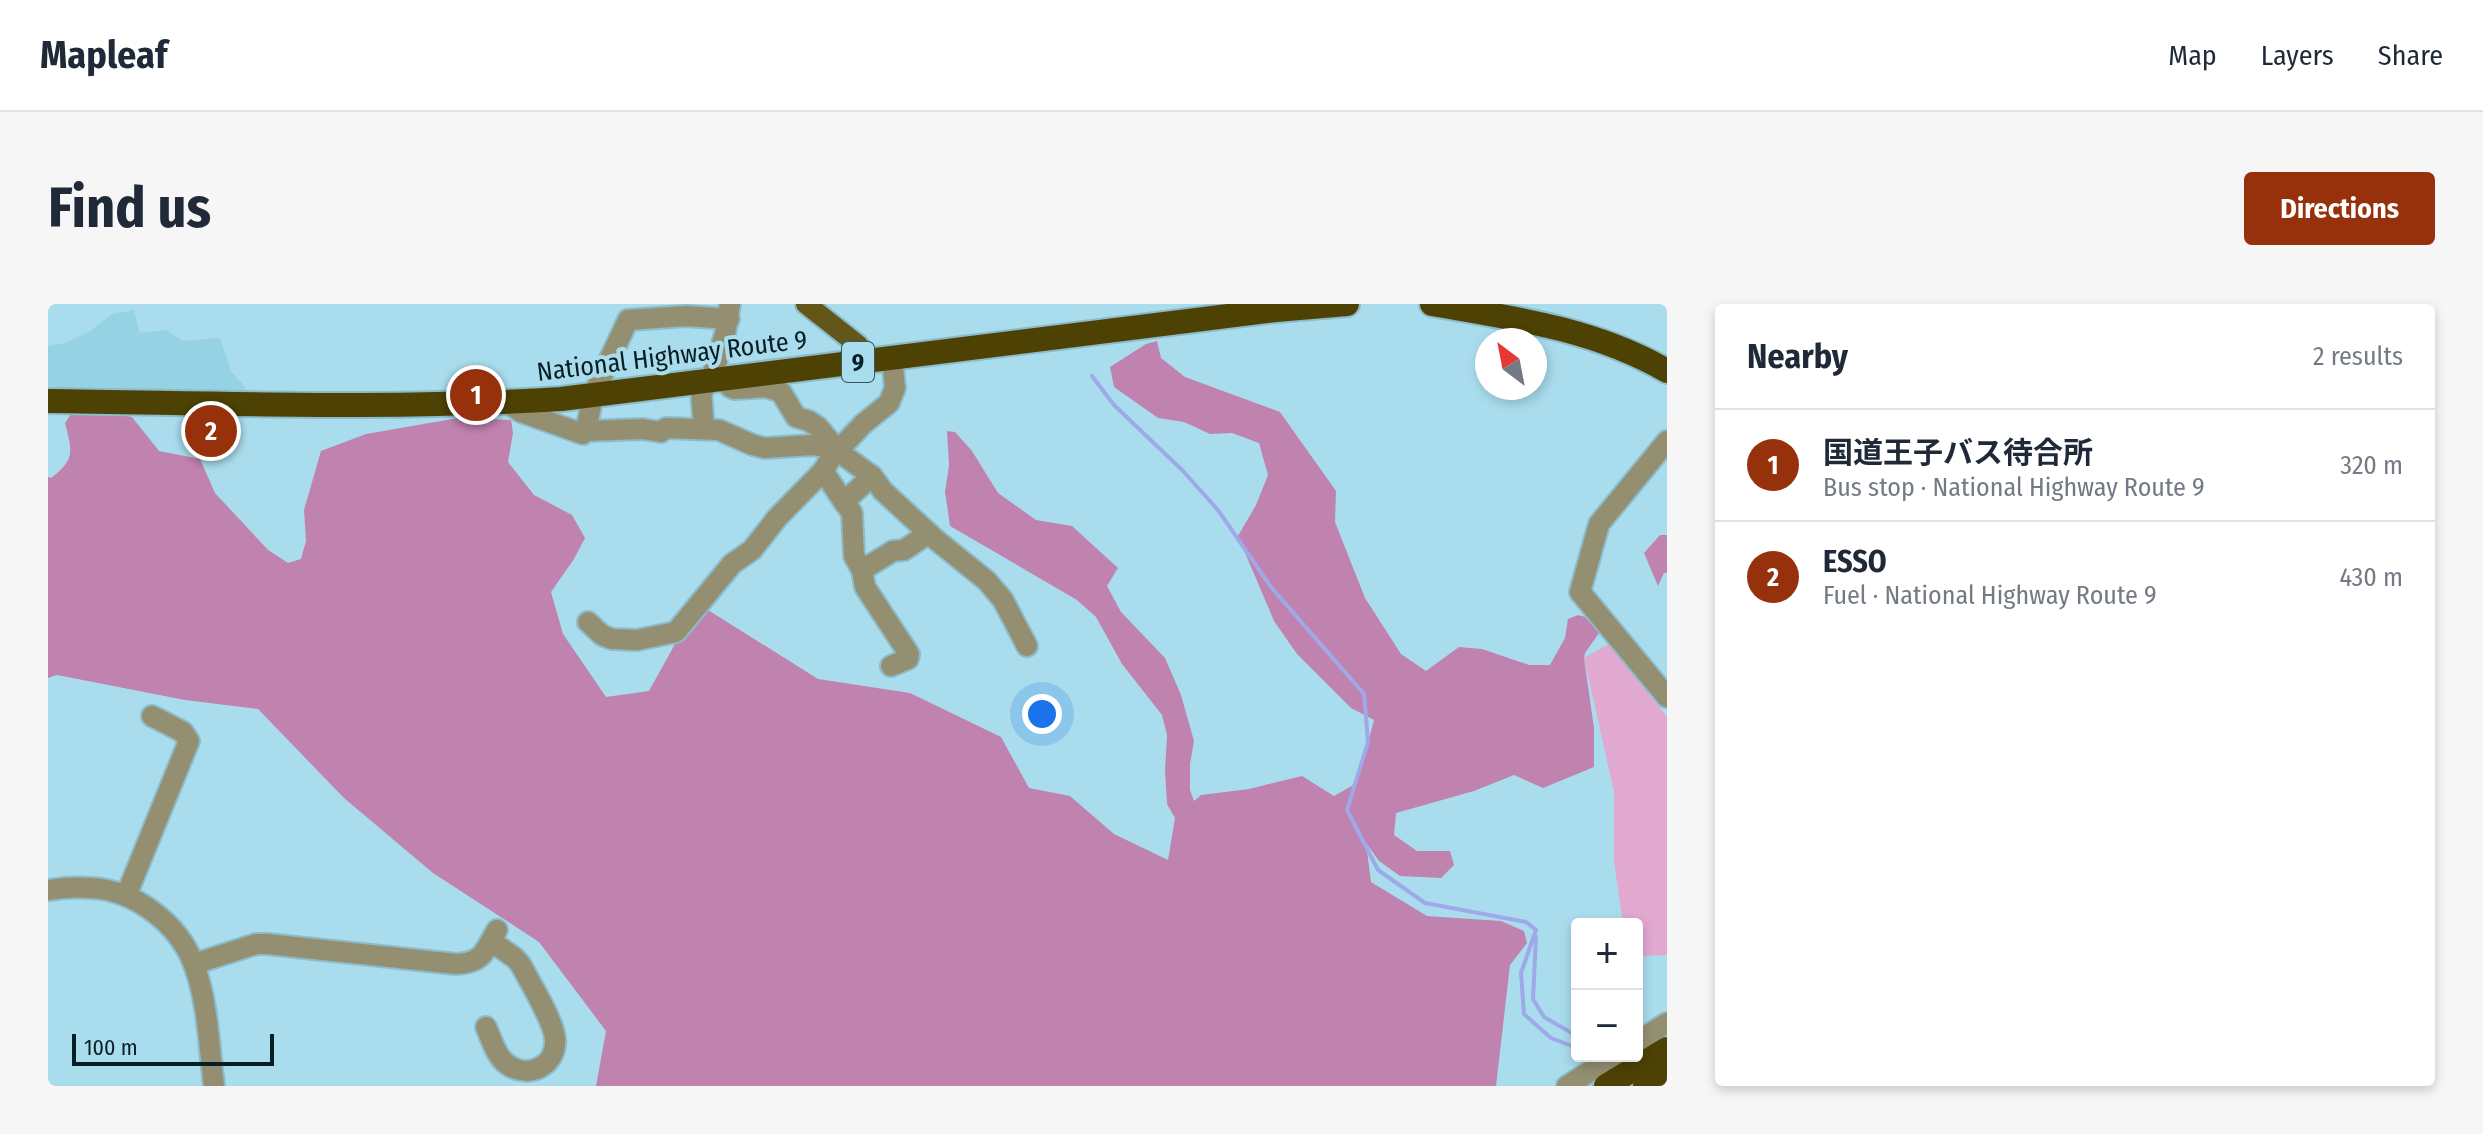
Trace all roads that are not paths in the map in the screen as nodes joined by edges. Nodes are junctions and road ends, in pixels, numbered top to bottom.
1 (806, 304) edge
2 (1347, 304) edge
3 (1432, 304) edge
4 (730, 311) edge
5 (881, 359) junction
6 (1667, 371) edge
7 (718, 379) junction
8 (593, 395) junction
9 (48, 401) edge
10 (508, 403) junction
11 (704, 428) junction
12 (588, 436) junction
13 (1667, 441) edge
14 (839, 452) junction
15 (823, 471) junction
16 (872, 476) junction
17 (844, 502) junction
18 (929, 533) junction
19 (862, 570) junction
20 (588, 622) dead end
21 (1027, 646) dead end
22 (891, 666) dead end
23 (1667, 697) edge
24 (152, 716) dead end
25 (48, 890) edge
26 (126, 896) junction
27 (194, 964) junction
28 (1667, 1023) edge
29 (486, 1027) dead end
30 (1643, 1038) edge
31 (1667, 1049) edge
32 (1605, 1062) edge
33 (1667, 1072) edge
34 (214, 1086) edge
35 (1567, 1086) edge
36 (1606, 1086) edge
37 (1645, 1086) edge

1 - 5 main road
2 - 5 highway, National Highway Route 9 / 9
3 - 6 highway
4 - 7 street
4 - 8 street
5 - 7 highway, National Highway Route 9 / 9
5 - 14 street
7 - 8 highway, National Highway Route 9 / 9
7 - 11 street
7 - 14 street
8 - 10 highway, National Highway Route 9 / 9
8 - 12 street
9 - 10 highway, National Highway Route 9 / 9
10 - 12 street
11 - 12 street
11 - 14 street
13 - 23 street
14 - 15 street
14 - 16 street
15 - 17 street
15 - 20 street
16 - 17 street
16 - 18 street
17 - 19 street
18 - 19 street
18 - 21 street
19 - 22 street
24 - 26 street
25 - 26 street
26 - 27 street
27 - 29 street
27 - 34 street
28 - 30 street
31 - 36 highway
32 - 35 street
33 - 37 highway

